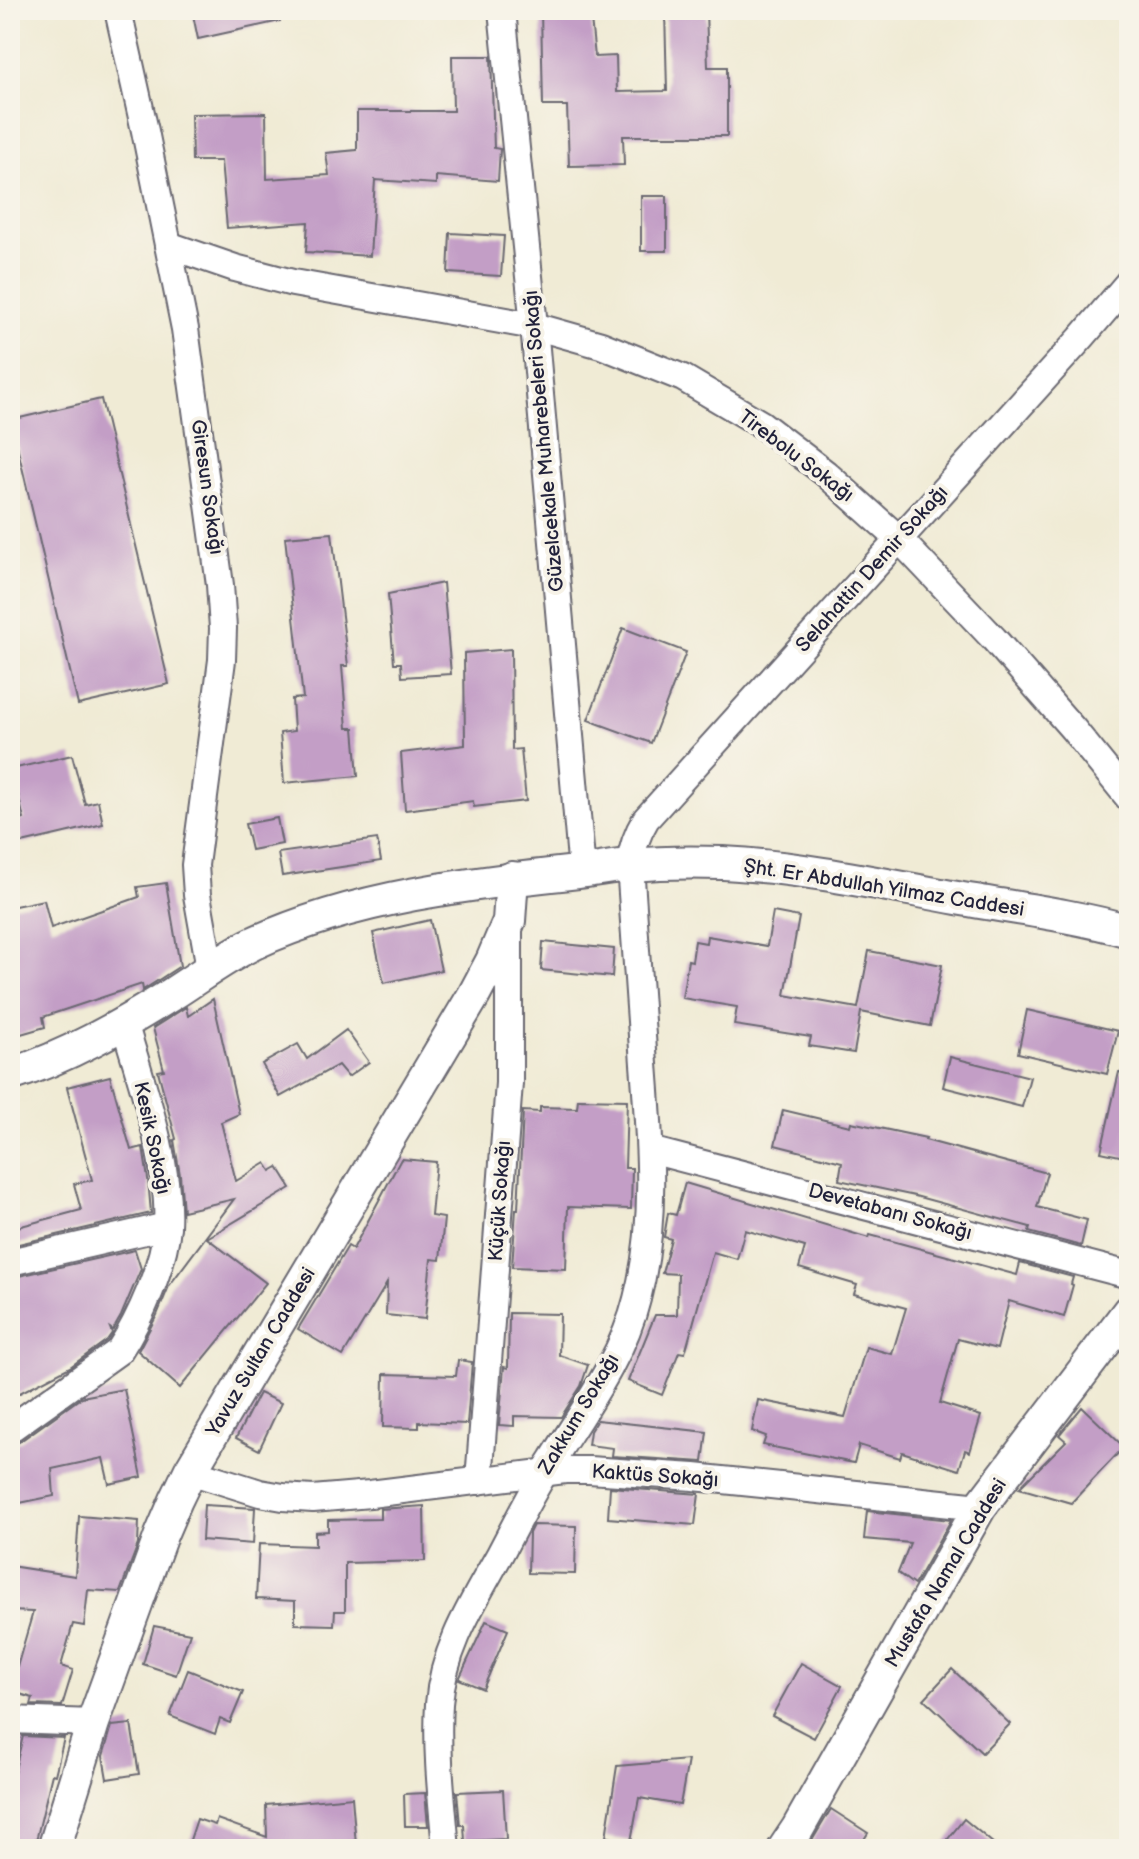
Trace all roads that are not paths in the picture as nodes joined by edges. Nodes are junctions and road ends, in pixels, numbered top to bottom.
1 (118, 10) edge
2 (502, 10) edge
3 (168, 245) junction
4 (1129, 282) edge
5 (534, 326) junction
6 (899, 539) junction
7 (1129, 798) edge
8 (630, 865) junction
9 (582, 872) junction
10 (512, 878) junction
11 (509, 921) junction
12 (1129, 931) edge
13 (210, 968) junction
14 (124, 1022) junction
15 (10, 1075) edge
16 (650, 1150) junction
17 (167, 1226) junction
18 (10, 1262) edge
19 (1129, 1275) edge
20 (1129, 1311) edge
21 (10, 1429) edge
22 (190, 1471) junction
23 (544, 1473) junction
24 (479, 1481) junction
25 (980, 1507) junction
26 (10, 1720) edge
27 (93, 1723) junction
28 (54, 1849) edge
29 (446, 1849) edge
30 (784, 1849) edge

1 - 3 street, Giresun Sokağı
2 - 5 street, Güzelcekale Muharebeleri Sokağı
3 - 5 street, Tirebolu Sokağı
3 - 13 street, Giresun Sokağı
4 - 6 street, Selahattin Demir Sokağı
5 - 6 street, Tirebolu Sokağı
5 - 9 street, Güzelcekale Muharebeleri Sokağı
6 - 7 street, Tirebolu Sokağı
6 - 8 street, Selahattin Demir Sokağı
8 - 9 street, Şht. Er Abdullah Yilmaz Caddesi
8 - 12 street, Şht. Er Abdullah Yilmaz Caddesi
8 - 16 street, Zakkum Sokağı
9 - 10 street, Şht. Er Abdullah Yilmaz Caddesi
10 - 11 street, Yavuz Sultan Caddesi
10 - 13 street, Şht. Er Abdullah Yilmaz Caddesi
11 - 22 street, Yavuz Sultan Caddesi
11 - 24 street, Küçük Sokağı
13 - 14 street, Şht. Er Abdullah Yilmaz Caddesi
14 - 15 street, Şht. Er Abdullah Yilmaz Caddesi
14 - 17 street, Kesik Sokağı
16 - 19 street, Devetabanı Sokağı
16 - 23 street, Zakkum Sokağı
17 - 18 street
17 - 21 street, Kesik Sokağı
20 - 25 street, Mustafa Namal Caddesi
22 - 24 street, Kaktüs Sokağı
22 - 27 street, Yavuz Sultan Caddesi
23 - 24 street, Kaktüs Sokağı
23 - 25 street, Kaktüs Sokağı
23 - 29 street, Zakkum Sokağı
25 - 30 street, Mustafa Namal Caddesi
26 - 27 street
27 - 28 street, Yavuz Sultan Caddesi

